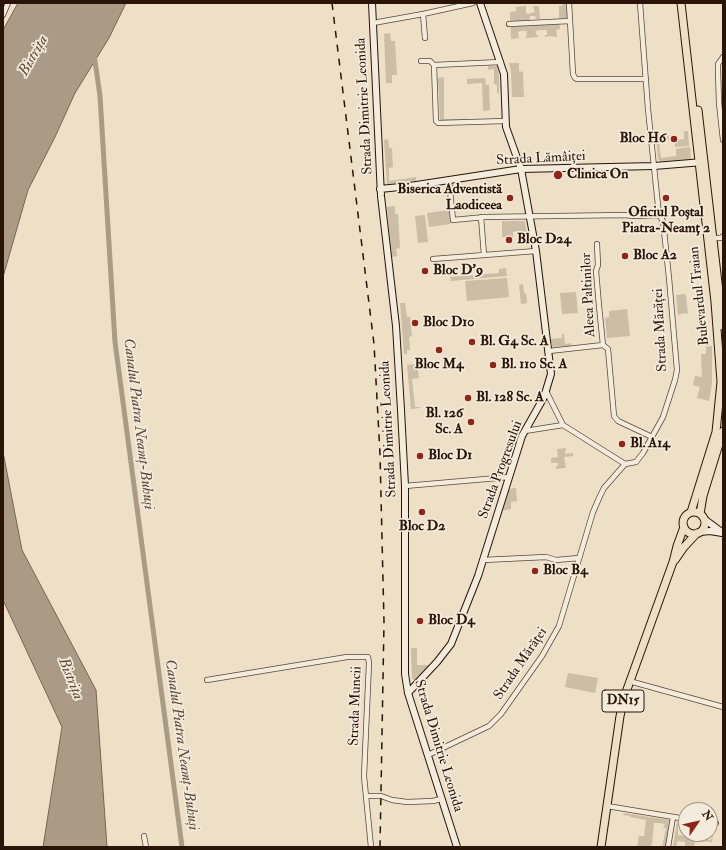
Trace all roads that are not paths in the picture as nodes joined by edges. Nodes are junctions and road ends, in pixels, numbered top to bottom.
1 (8, 3) edge
2 (372, 3) edge
3 (473, 3) edge
4 (480, 3) edge
5 (569, 3) edge
6 (640, 3) edge
7 (681, 3) edge
8 (684, 3) edge
9 (423, 14) junction
10 (3, 15) edge
11 (570, 21) junction
12 (373, 23) junction
13 (509, 24) dead end
14 (425, 38) dead end
15 (723, 57) edge
16 (421, 61) dead end
17 (501, 62) junction
18 (434, 65) junction
19 (646, 79) junction
20 (505, 121) junction
21 (723, 140) edge
22 (702, 162) junction
23 (654, 166) junction
24 (521, 169) junction
25 (449, 180) junction
26 (380, 189) junction
27 (659, 214) junction
28 (529, 217) junction
29 (480, 218) junction
30 (723, 236) edge
31 (713, 238) junction
32 (598, 244) dead end
33 (536, 251) junction
34 (484, 254) junction
35 (433, 258) dead end
36 (722, 314) edge
37 (723, 326) edge
38 (603, 345) junction
39 (549, 351) junction
40 (546, 391) junction
41 (563, 425) junction
42 (525, 431) junction
43 (723, 431) edge
44 (652, 437) junction
45 (625, 464) junction
46 (509, 477) junction
47 (405, 486) junction
48 (691, 512) junction
49 (702, 516) junction
50 (684, 527) junction
51 (699, 533) junction
52 (723, 533) edge
53 (578, 558) junction
54 (483, 560) junction
55 (673, 562) junction
56 (207, 680) dead end
57 (629, 681) junction
58 (408, 693) junction
59 (723, 707) edge
60 (428, 754) junction
61 (367, 796) junction
62 (441, 799) junction
63 (607, 806) junction
64 (673, 817) junction
65 (678, 818) edge
66 (144, 836) dead end
67 (146, 847) edge
68 (371, 847) edge
69 (457, 847) edge
70 (601, 847) edge
71 (668, 847) edge

1 - 10 street
2 - 12 street, Strada Dimitrie Leonida
3 - 9 street
4 - 17 street, Strada Progresului
5 - 11 street
6 - 19 street, Strada Mărăței
7 - 22 main road, Bulevardul Traian / DN15
8 - 22 main road, Bulevardul Traian / DN15
9 - 12 street
9 - 14 street
11 - 13 street
11 - 19 street
12 - 26 street, Strada Dimitrie Leonida
15 - 21 street
16 - 18 street
17 - 18 street
17 - 20 street, Strada Progresului
18 - 20 street
19 - 23 street, Strada Mărăței
20 - 24 street, Strada Progresului
22 - 23 street, Strada Lămâiței
22 - 31 main road, Bulevardul Traian / DN15
22 - 48 main road, Bulevardul Traian / DN15
23 - 24 street, Strada Lămâiței
23 - 27 street, Strada Mărăței
24 - 25 street, Strada Lămâiței
24 - 28 street, Strada Progresului
25 - 26 street, Strada Lămâiței
25 - 29 street
26 - 47 street, Strada Dimitrie Leonida
27 - 28 street
27 - 44 street, Strada Mărăței
28 - 29 street
28 - 33 street, Strada Progresului
29 - 34 street
30 - 31 street
31 - 36 main road, Bulevardul Traian / DN15
32 - 38 street, Aleea Paltinilor
33 - 34 street
33 - 39 street, Strada Progresului
34 - 35 street
36 - 37 main road, Bulevardul Traian / DN15
38 - 39 street, Aleea Paltinilor
38 - 44 street, Aleea Paltinilor
39 - 40 street, Strada Progresului
40 - 41 street
40 - 42 street, Strada Progresului
41 - 42 street
41 - 45 street
42 - 46 street, Strada Progresului
43 - 49 main road, DN15
44 - 45 street, Strada Mărăței
45 - 53 street, Strada Mărăței
46 - 47 street
46 - 54 street, Strada Progresului
47 - 58 street, Strada Dimitrie Leonida
48 - 49 main road
48 - 50 main road, DN15
49 - 51 main road, DN15
49 - 52 street
50 - 51 main road
50 - 55 main road, DN15
51 - 52 street
51 - 55 main road, DN15
53 - 54 street
53 - 60 street, Strada Mărăței
54 - 58 street, Strada Progresului
55 - 57 main road, DN15
56 - 61 street, Strada Muncii
57 - 59 street
57 - 63 main road, DN15
58 - 60 street, Strada Dimitrie Leonida
60 - 62 street, Strada Dimitrie Leonida
61 - 62 street
61 - 68 street, Strada Muncii
62 - 69 street, Strada Dimitrie Leonida
63 - 64 street
63 - 70 main road, DN15
64 - 65 street
64 - 71 street
66 - 67 street

